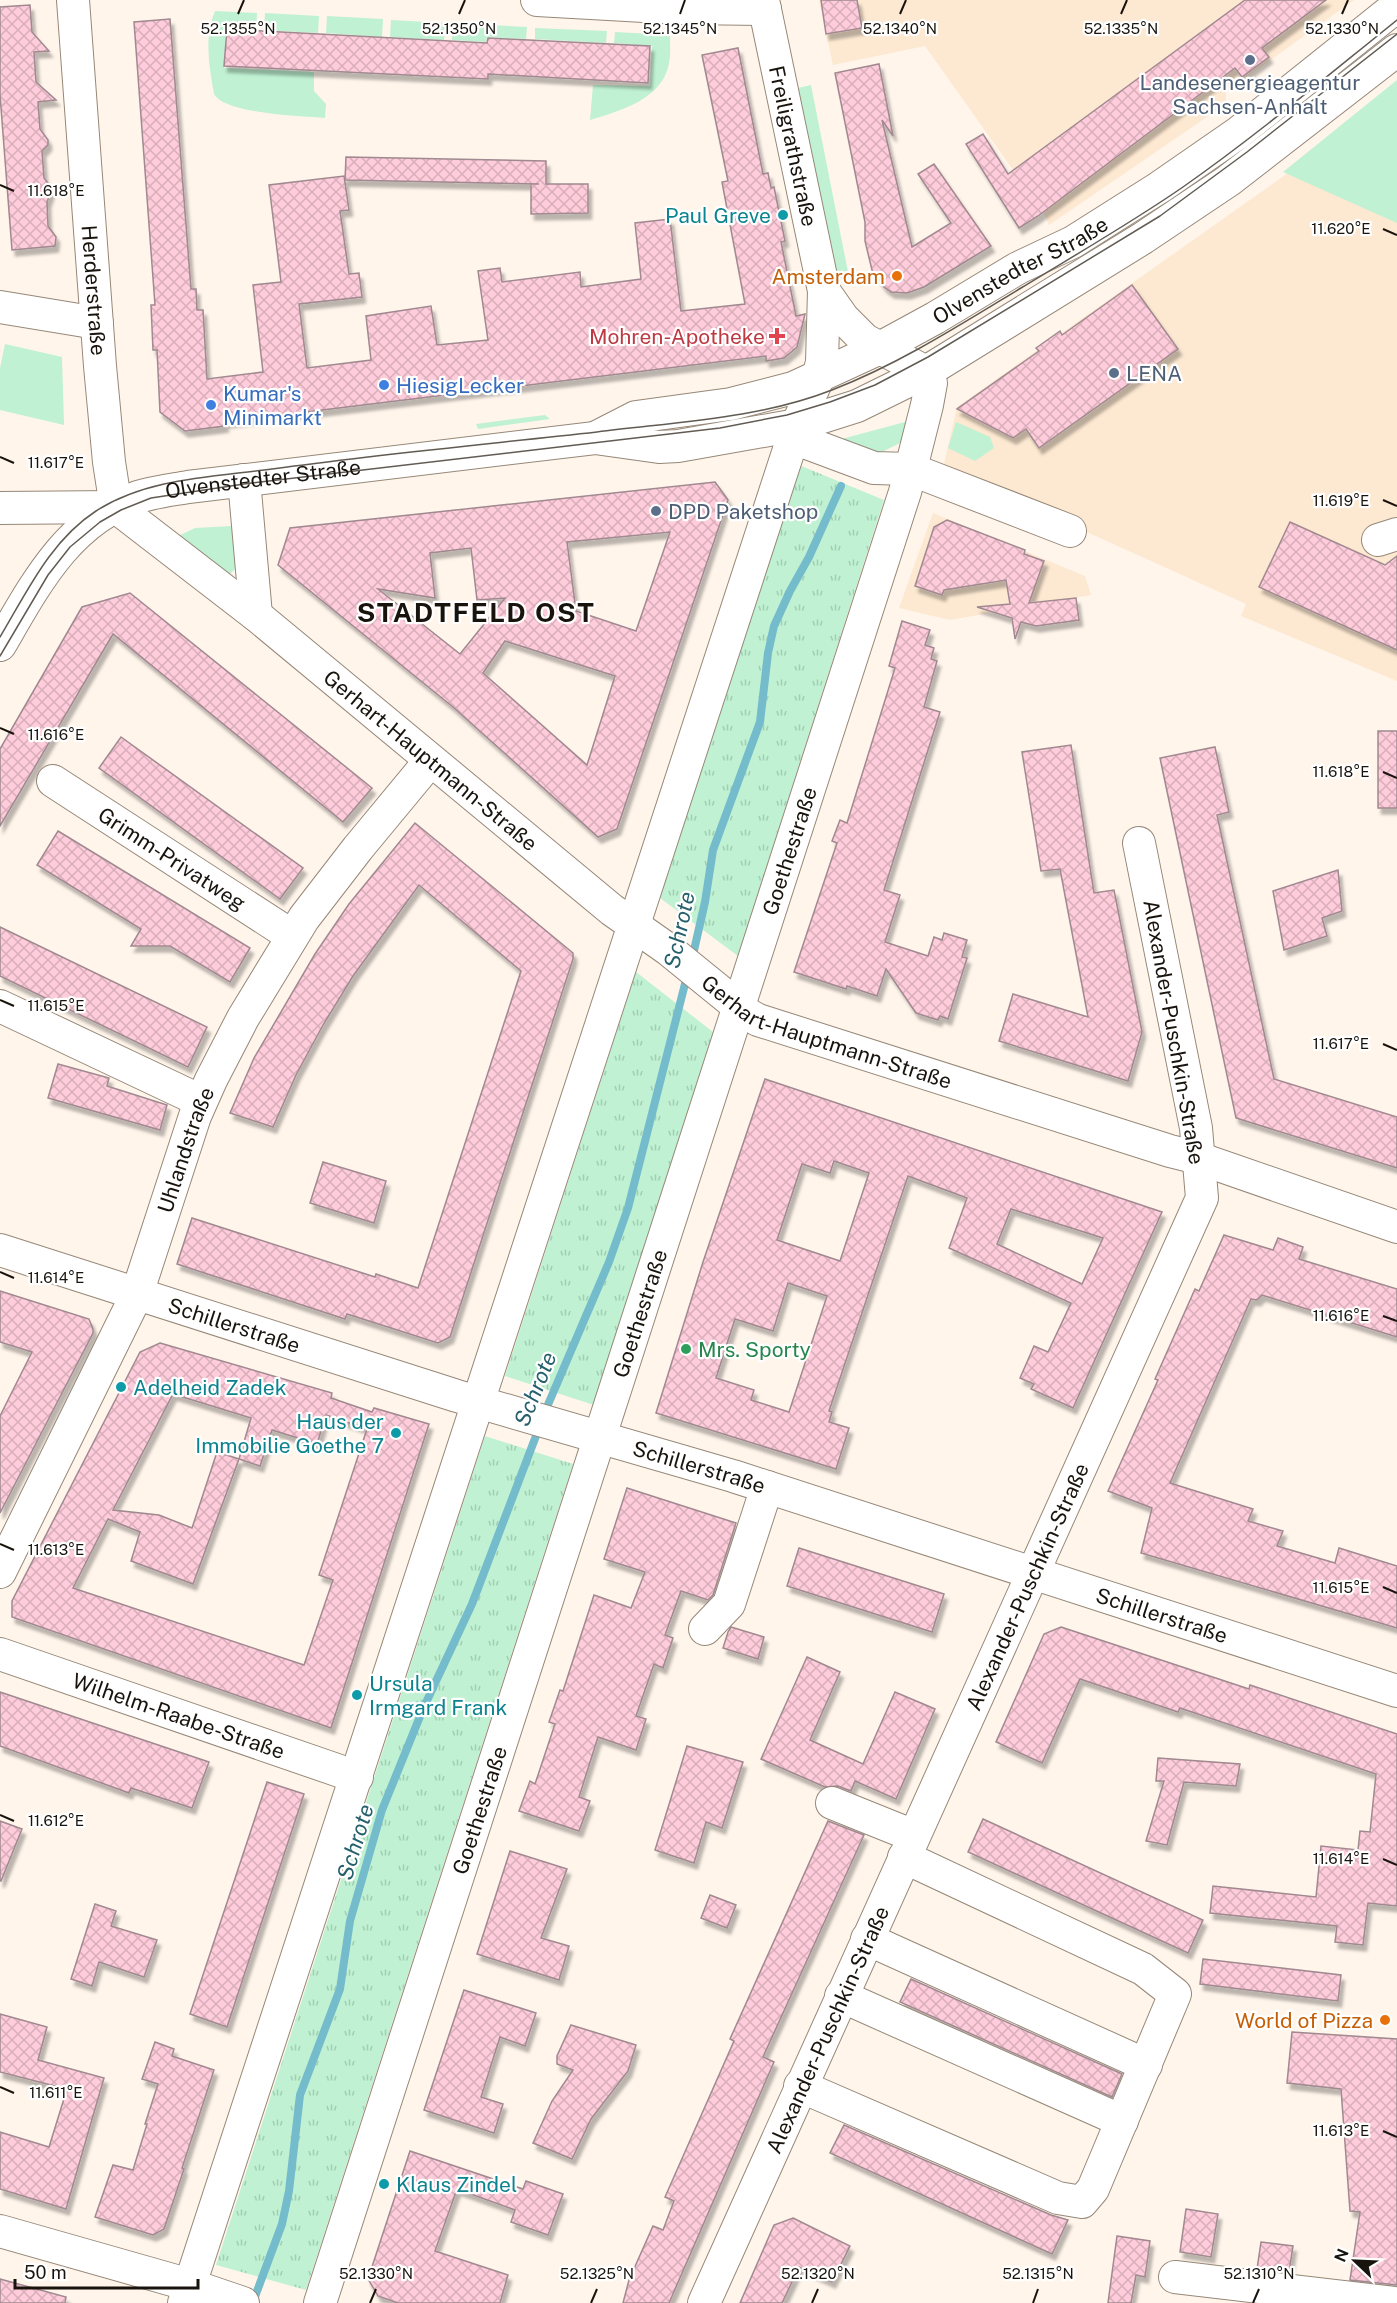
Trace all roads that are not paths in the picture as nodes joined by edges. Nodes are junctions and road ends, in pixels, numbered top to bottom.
1 (73, 0) edge
2 (537, 0) edge
3 (764, 4) edge
4 (1397, 6) edge
5 (1397, 50) edge
6 (824, 291) junction
7 (0, 307) edge
8 (97, 323) junction
9 (880, 348) junction
10 (926, 372) junction
11 (818, 378) junction
12 (797, 425) junction
13 (595, 438) junction
14 (910, 469) junction
15 (244, 480) junction
16 (116, 507) junction
17 (0, 508) edge
18 (1070, 531) dead end
19 (256, 615) junction
20 (0, 645) edge
21 (430, 761) junction
22 (53, 782) dead end
23 (1139, 843) dead end
24 (633, 925) junction
25 (292, 936) junction
26 (0, 1006) edge
27 (740, 1006) junction
28 (201, 1101) junction
29 (1198, 1158) junction
30 (1397, 1227) edge
31 (0, 1250) edge
32 (137, 1294) junction
33 (478, 1401) junction
34 (600, 1437) junction
35 (767, 1487) junction
36 (0, 1572) edge
37 (1032, 1574) junction
38 (705, 1629) dead end
39 (0, 1654) edge
40 (1397, 1690) edge
41 (357, 1777) junction
42 (832, 1803) dead end
43 (909, 1847) junction
44 (867, 1939) junction
45 (841, 1996) junction
46 (1146, 2065) junction
47 (800, 2086) junction
48 (1122, 2121) junction
49 (0, 2231) edge
50 (1175, 2277) dead end
51 (187, 2294) edge
52 (240, 2302) edge
53 (320, 2303) edge
54 (704, 2303) edge
55 (1394, 2303) edge

1 - 8 street, Herderstraße
2 - 3 street
3 - 6 street, Freiligrathstraße
4 - 9 street, Olvenstedter Straße
5 - 10 street, Olvenstedter Straße
6 - 9 street, Freiligrathstraße
6 - 11 street, Freiligrathstraße
7 - 8 street
8 - 16 street, Herderstraße
9 - 10 street
9 - 11 street, Olvenstedter Straße
10 - 12 street, Olvenstedter Straße
10 - 14 street, Goethestraße
11 - 12 street
11 - 13 street, Olvenstedter Straße
12 - 13 street, Olvenstedter Straße
12 - 14 street
12 - 24 street
13 - 15 street, Olvenstedter Straße
14 - 18 street
14 - 27 street, Goethestraße
15 - 16 street, Olvenstedter Straße
15 - 19 street
16 - 17 street
16 - 19 street, Gerhart-Hauptmann-Straße
16 - 20 street, Olvenstedter Straße
19 - 21 street, Gerhart-Hauptmann-Straße
21 - 24 street, Gerhart-Hauptmann-Straße
21 - 25 street, Uhlandstraße
22 - 25 street, Grimm-Privatweg
23 - 29 street, Alexander-Puschkin-Straße
24 - 27 street, Gerhart-Hauptmann-Straße
24 - 33 street
25 - 28 street, Uhlandstraße
26 - 28 street
27 - 29 street, Gerhart-Hauptmann-Straße
27 - 34 street, Goethestraße
28 - 32 street, Uhlandstraße
29 - 30 street, Gerhart-Hauptmann-Straße
29 - 37 street, Alexander-Puschkin-Straße
31 - 32 street, Schillerstraße
32 - 33 street, Schillerstraße
32 - 36 street, Uhlandstraße
33 - 34 street, Schillerstraße
33 - 41 street
34 - 35 street, Schillerstraße
34 - 53 street, Goethestraße
35 - 37 street, Schillerstraße
35 - 38 street
37 - 40 street, Schillerstraße
37 - 43 street, Alexander-Puschkin-Straße
39 - 41 street, Wilhelm-Raabe-Straße
41 - 51 street
42 - 43 street
43 - 44 street, Alexander-Puschkin-Straße
43 - 46 street
44 - 45 street, Alexander-Puschkin-Straße
44 - 46 street
45 - 47 street, Alexander-Puschkin-Straße
45 - 48 street
46 - 48 street
47 - 48 street
47 - 54 street, Alexander-Puschkin-Straße
49 - 51 street
50 - 55 street
51 - 52 street

